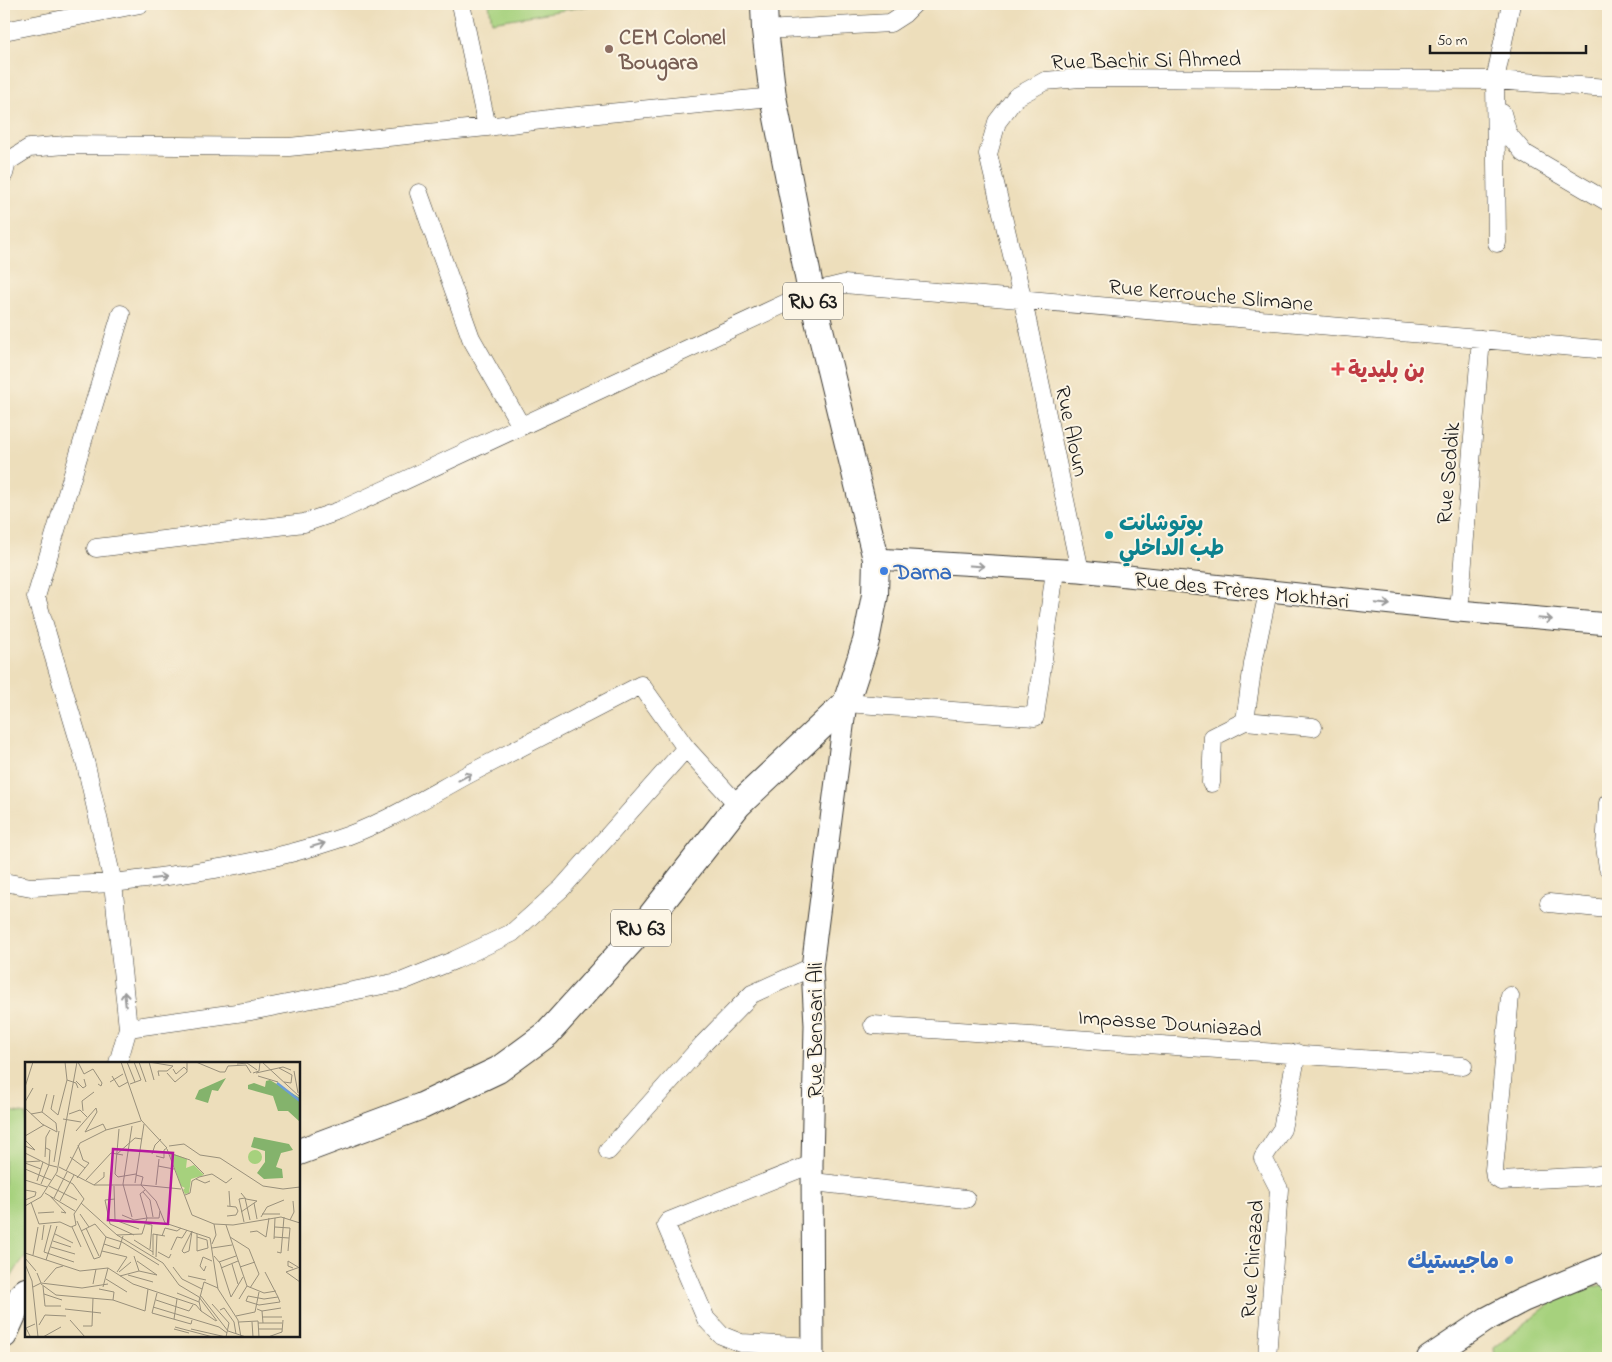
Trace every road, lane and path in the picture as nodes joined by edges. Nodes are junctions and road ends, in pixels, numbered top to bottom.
1 (140, 4) edge
2 (461, 4) edge
3 (764, 4) edge
4 (914, 4) edge
5 (1511, 4) edge
6 (765, 30) junction
7 (4, 31) edge
8 (1495, 80) junction
9 (1608, 88) edge
10 (773, 97) junction
11 (487, 127) junction
12 (4, 174) edge
13 (420, 193) dead end
14 (1608, 202) edge
15 (1497, 243) dead end
16 (811, 292) junction
17 (1023, 301) junction
18 (121, 314) dead end
19 (1481, 339) junction
20 (1608, 350) edge
21 (520, 426) junction
22 (96, 548) dead end
23 (876, 559) junction
24 (1055, 571) junction
25 (1080, 571) junction
26 (1268, 592) junction
27 (1459, 612) junction
28 (1608, 624) edge
29 (846, 703) junction
30 (1246, 720) junction
31 (1313, 727) dead end
32 (686, 748) junction
33 (1211, 783) dead end
34 (1608, 803) edge
35 (738, 805) junction
36 (1608, 868) edge
37 (4, 882) edge
38 (113, 883) junction
39 (1549, 903) dead end
40 (1608, 908) edge
41 (812, 967) junction
42 (1510, 996) dead end
43 (873, 1025) dead end
44 (128, 1028) junction
45 (1296, 1054) junction
46 (118, 1062) edge
47 (1463, 1066) dead end
48 (608, 1151) dead end
49 (300, 1152) edge
50 (812, 1173) junction
51 (1608, 1173) edge
52 (966, 1199) dead end
53 (1605, 1272) edge
54 (25, 1292) edge
55 (4, 1335) edge
56 (813, 1353) edge
57 (1266, 1358) edge
58 (1429, 1358) edge

1 - 7 street
2 - 11 street
3 - 6 main road, RN 63
4 - 6 street
5 - 8 street
6 - 10 main road, RN 63
8 - 9 street, Rue Bachir Si Ahmed
8 - 14 street
8 - 15 street
8 - 17 street, Rue Bachir Si Ahmed
10 - 11 street
10 - 16 main road, RN 63
11 - 12 street
13 - 21 street
16 - 17 street, Rue Kerrouche Slimane
16 - 21 street, Rue Kerrouche Slimane
16 - 23 main road, RN 63
17 - 19 street, Rue Kerrouche Slimane
17 - 25 street, Rue Aloun
18 - 38 street
19 - 20 street, Rue Kerrouche Slimane
19 - 27 street, Rue Seddik
21 - 22 street, Rue Kerrouche Slimane
23 -> 24 street, Rue des Frères Mokhtari
23 - 29 main road, RN 63
24 - 25 street, Rue des Frères Mokhtari
24 - 29 street
25 - 26 street, Rue des Frères Mokhtari
26 -> 27 street, Rue des Frères Mokhtari
26 - 30 street
27 -> 28 street, Rue des Frères Mokhtari
29 - 35 main road, RN 63
29 - 41 street, Rue Bensari Ali
30 - 31 street
30 - 33 street
32 - 35 street
38 -> 32 street
32 - 44 street
34 - 36 street
35 - 49 main road, RN 63
37 - 38 street
44 -> 38 street
39 - 40 street
41 - 48 street
41 - 50 street, Rue Bensari Ali
42 - 51 street
43 - 45 street, Impasse Douniazad
44 - 46 street
45 - 47 street, Impasse Douniazad
45 - 57 street, Rue Chirazad
50 - 52 street
50 - 56 street, Rue Bensari Ali
50 - 56 street
53 - 58 main road
54 - 55 main road

